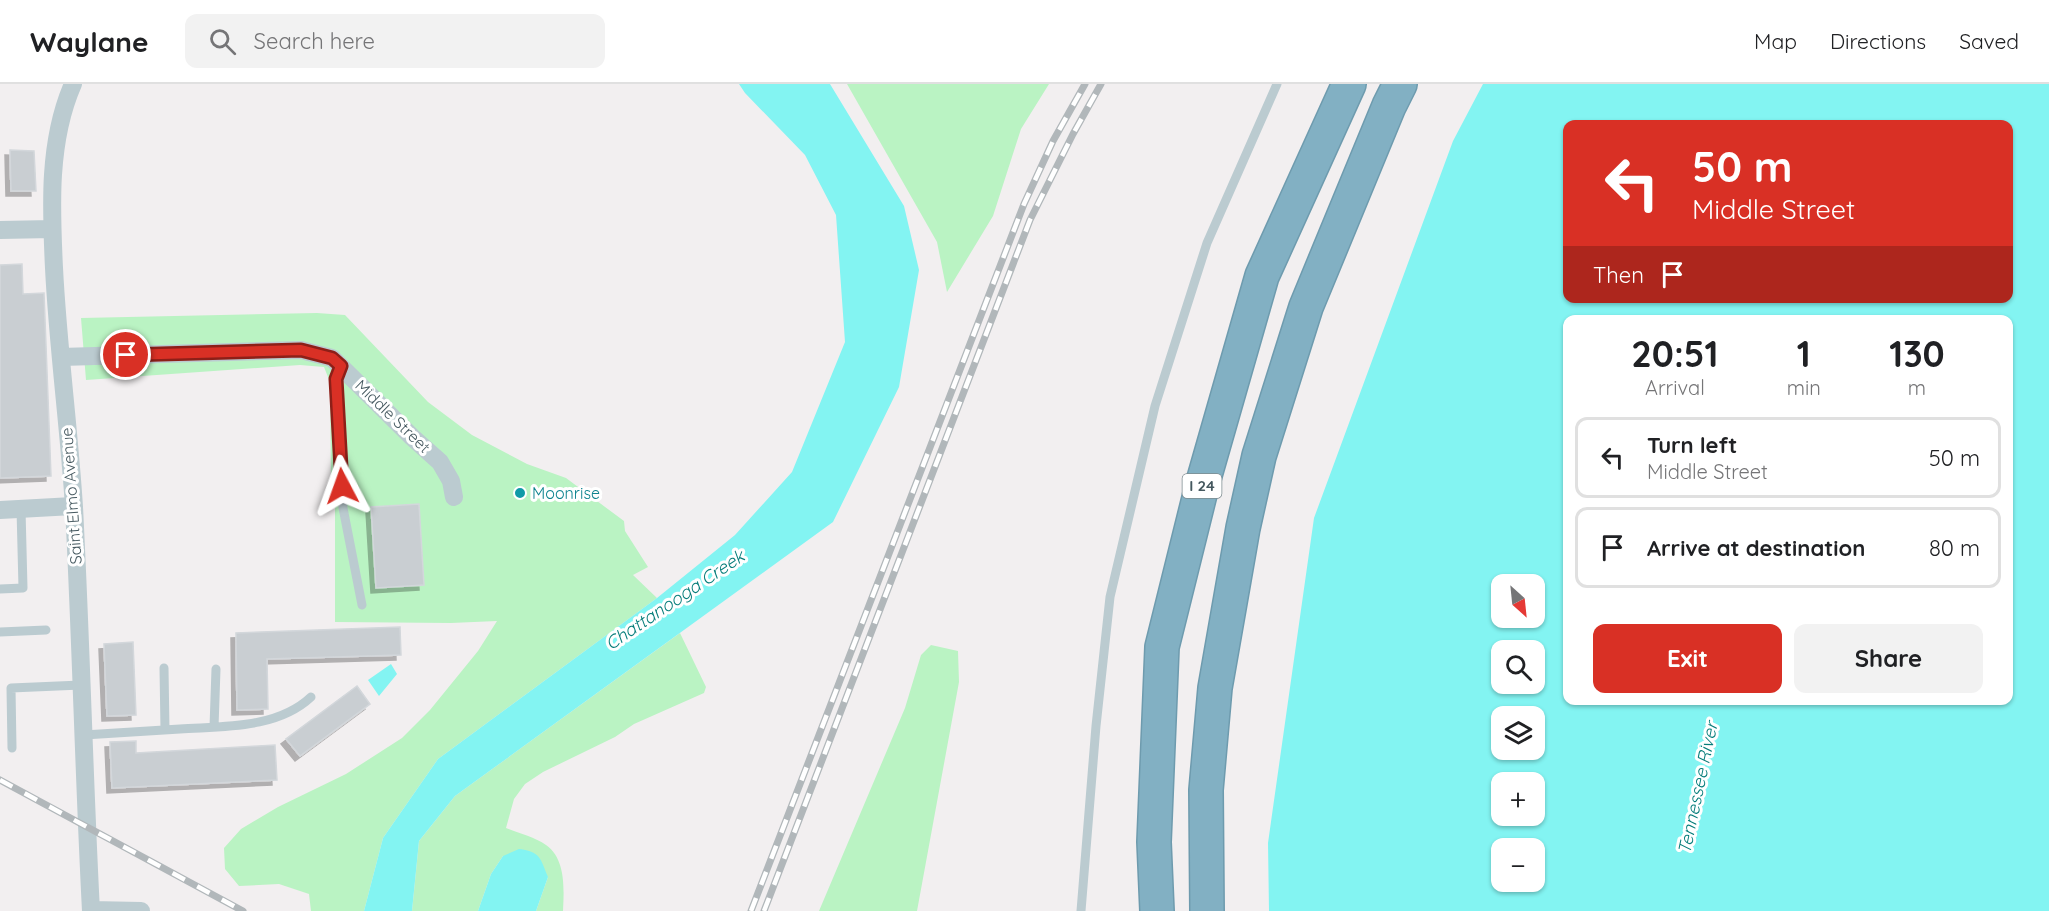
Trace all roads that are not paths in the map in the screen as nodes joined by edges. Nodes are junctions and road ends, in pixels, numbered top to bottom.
1 (73, 84) edge
2 (1277, 84) edge
3 (1349, 84) edge
4 (1400, 84) edge
5 (52, 229) junction
6 (0, 230) edge
7 (61, 357) junction
8 (341, 366) junction
9 (454, 497) dead end
10 (74, 506) junction
11 (21, 509) junction
12 (0, 510) edge
13 (0, 589) edge
14 (362, 605) dead end
15 (46, 630) dead end
16 (0, 632) edge
17 (164, 668) dead end
18 (216, 669) dead end
19 (0, 685) edge
20 (81, 685) junction
21 (11, 688) junction
22 (311, 698) dead end
23 (214, 727) junction
24 (165, 730) junction
25 (84, 735) junction
26 (12, 748) dead end
27 (91, 910) edge
28 (141, 911) edge
29 (1081, 911) edge
30 (1157, 911) edge
31 (1207, 911) edge

1 - 5 street, Saint Elmo Avenue
2 - 29 lane
3 - 30 highway, I 24
4 - 31 highway
5 - 6 street
5 - 7 street, Saint Elmo Avenue
7 - 8 street, Middle Street
7 - 10 street, Saint Elmo Avenue
8 - 9 street, Middle Street
8 - 14 lane
10 - 11 street
10 - 20 street, Saint Elmo Avenue
11 - 12 street
11 - 13 lane
15 - 16 lane
17 - 24 lane
18 - 23 lane
19 - 21 lane
20 - 21 lane
20 - 25 street, Saint Elmo Avenue
21 - 26 lane
22 - 23 lane
23 - 24 lane
24 - 25 lane
25 - 27 street, Saint Elmo Avenue
27 - 28 street

